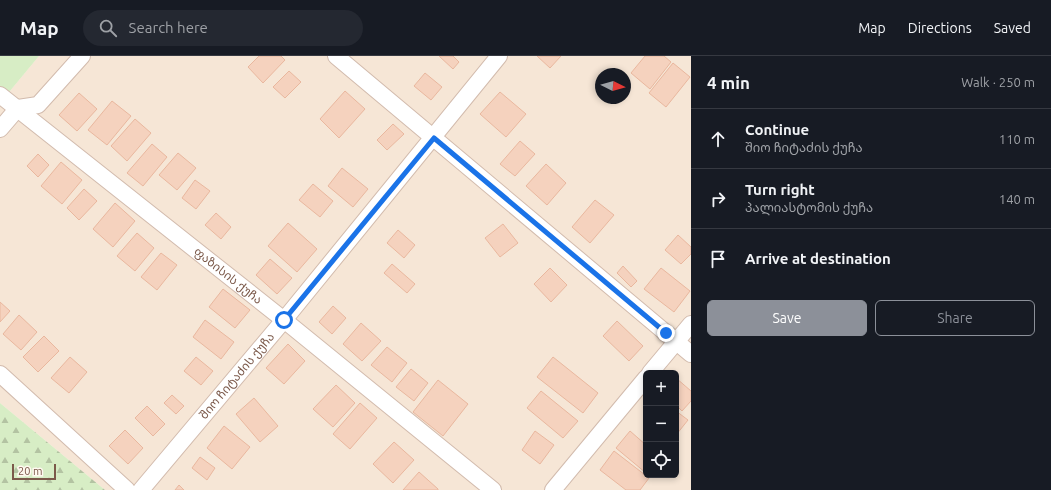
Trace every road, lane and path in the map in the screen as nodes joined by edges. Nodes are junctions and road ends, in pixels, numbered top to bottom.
1 (82, 56) edge
2 (336, 56) edge
3 (500, 56) edge
4 (0, 95) edge
5 (18, 108) junction
6 (0, 129) edge
7 (434, 138) junction
8 (284, 320) junction
9 (691, 324) edge
10 (676, 342) junction
11 (691, 354) edge
12 (653, 370) edge
13 (0, 374) edge
14 (643, 382) edge
15 (127, 490) edge
16 (140, 490) edge
17 (493, 490) edge
18 (553, 490) edge

1 - 5 street
2 - 7 street
3 - 7 street, შიო ჩიტაძის ქუჩა
4 - 5 street, ფაზისის ქუჩა
5 - 6 street
5 - 8 street, ფაზისის ქუჩა
7 - 8 street, შიო ჩიტაძის ქუჩა
7 - 10 street
8 - 16 street, შიო ჩიტაძის ქუჩა
8 - 17 street, ფაზისის ქუჩა
9 - 10 street
10 - 11 street
10 - 12 street
13 - 15 street
14 - 18 street

